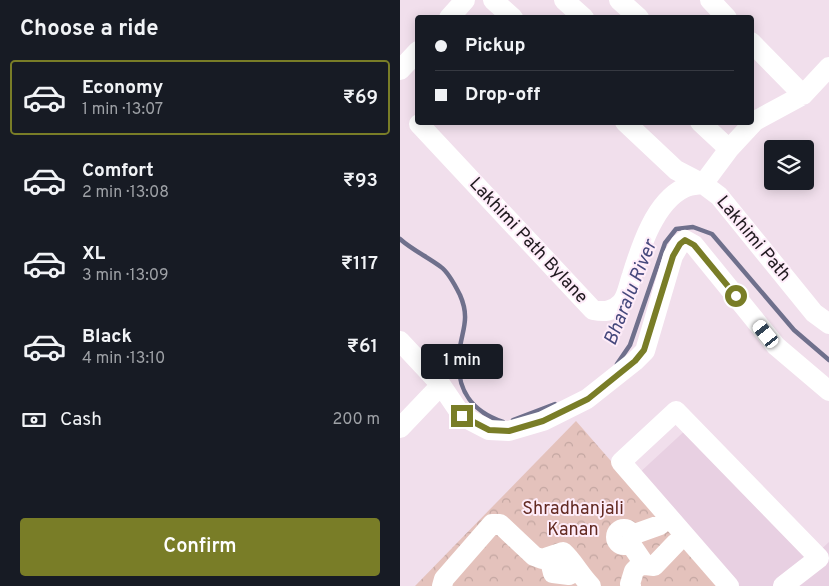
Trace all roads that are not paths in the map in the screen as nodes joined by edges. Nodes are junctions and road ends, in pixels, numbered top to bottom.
1 (465, 0) edge
2 (493, 0) edge
3 (564, 0) edge
4 (619, 0) edge
5 (710, 0) edge
6 (452, 15) edge
7 (510, 15) edge
8 (581, 15) edge
9 (636, 15) edge
10 (724, 15) edge
11 (754, 45) edge
12 (415, 54) edge
13 (829, 67) edge
14 (400, 70) edge
15 (803, 95) junction
16 (754, 119) edge
17 (421, 125) edge
18 (628, 125) edge
19 (703, 125) edge
20 (748, 125) edge
21 (729, 149) junction
22 (703, 184) junction
23 (829, 324) edge
24 (400, 341) edge
25 (441, 386) junction
26 (829, 391) edge
27 (400, 428) edge
28 (646, 490) junction
29 (660, 525) junction
30 (676, 543) junction
31 (643, 562) junction
32 (442, 586) edge
33 (591, 586) edge
34 (631, 586) edge
35 (713, 586) edge
36 (729, 586) edge
37 (784, 586) edge

1 - 6 street
2 - 7 street
3 - 8 street
4 - 9 street
5 - 10 street
11 - 15 street
12 - 14 street
13 - 15 street
15 - 16 street
17 - 22 street, Lakhimi Path Bylane
18 - 22 street, Lakhimi Path
19 - 21 street
20 - 21 street
21 - 22 street
22 - 23 street, Lakhimi Path
24 - 25 street
25 - 26 street
25 - 27 street
28 - 29 street
28 - 36 street
28 - 37 street
29 - 30 street
29 - 31 street
30 - 31 street
30 - 35 street
31 - 34 street
32 - 33 street

